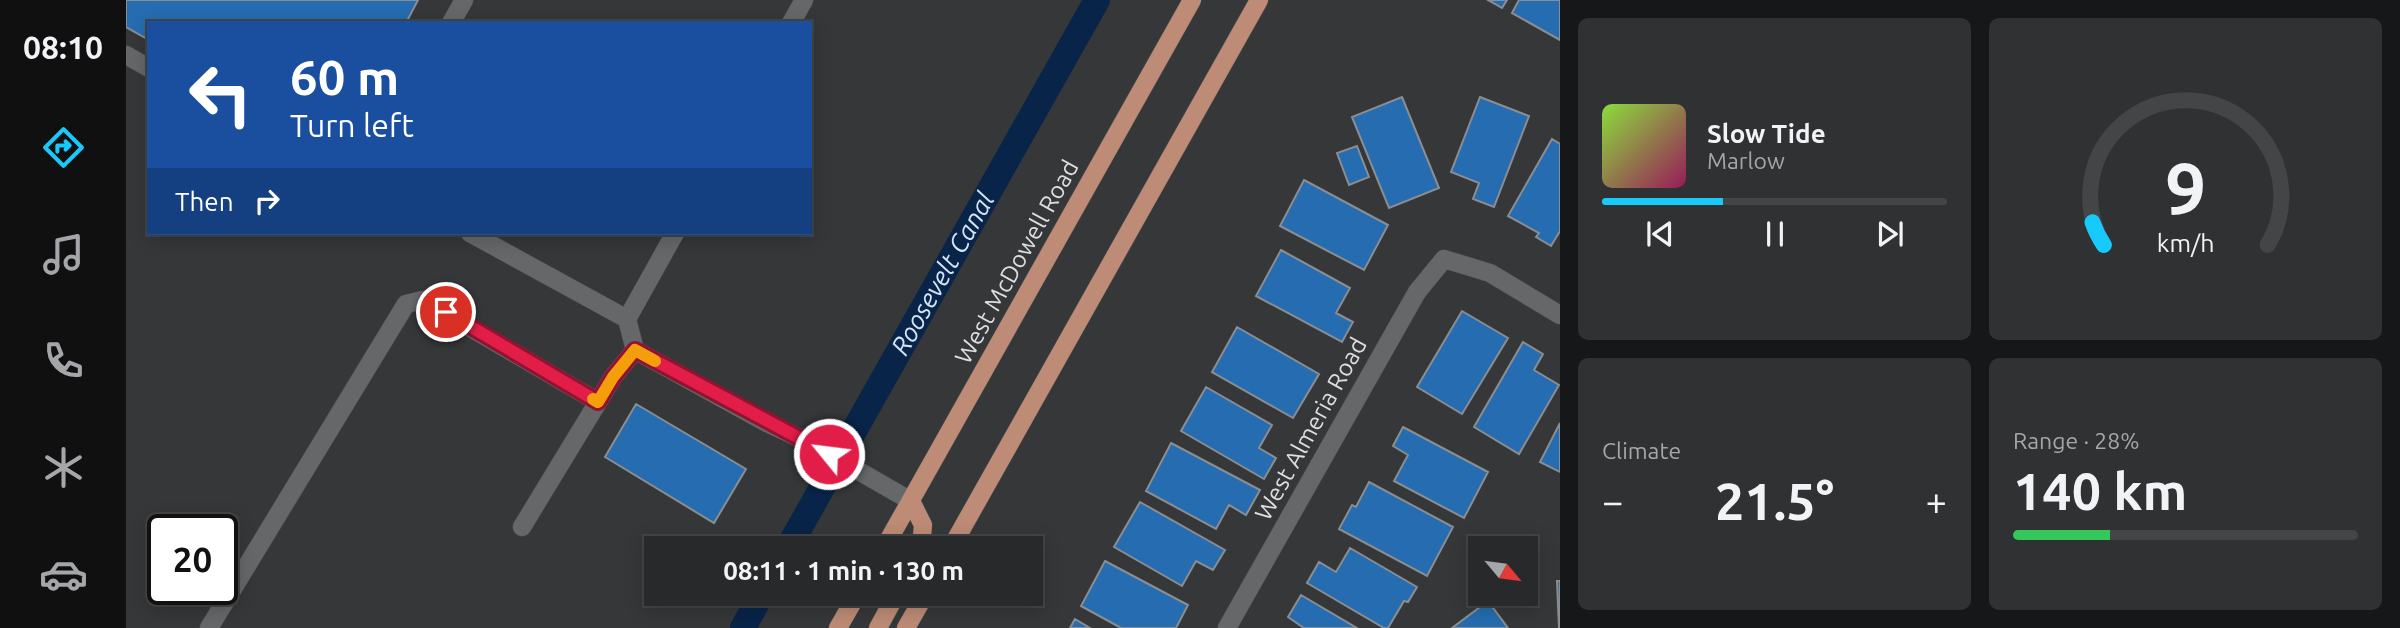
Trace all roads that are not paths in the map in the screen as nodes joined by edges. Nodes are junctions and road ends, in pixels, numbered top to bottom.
1 (464, 0) edge
2 (804, 0) edge
3 (1192, 0) edge
4 (1259, 0) edge
5 (452, 21) edge
6 (792, 21) edge
7 (126, 55) edge
8 (147, 67) edge
9 (474, 235) edge
10 (674, 235) edge
11 (1560, 315) edge
12 (627, 319) junction
13 (635, 350) junction
14 (598, 402) junction
15 (911, 501) junction
16 (522, 527) dead end
17 (891, 536) edge
18 (922, 536) edge
19 (958, 536) edge
20 (851, 606) edge
21 (890, 606) edge
22 (919, 606) edge
23 (209, 628) edge
24 (838, 628) edge
25 (878, 628) edge
26 (906, 628) edge
27 (1227, 628) edge

1 - 5 street
2 - 6 street
3 - 15 main road, West McDowell Road
4 - 19 main road
7 - 8 street
9 - 12 street
10 - 12 street
11 - 27 street, West Almeria Road
12 - 13 street
13 - 14 street
13 - 15 street
14 - 16 street
14 - 23 street
15 - 17 main road, West McDowell Road
15 - 18 main road
20 - 24 main road
21 - 25 main road
22 - 26 main road

